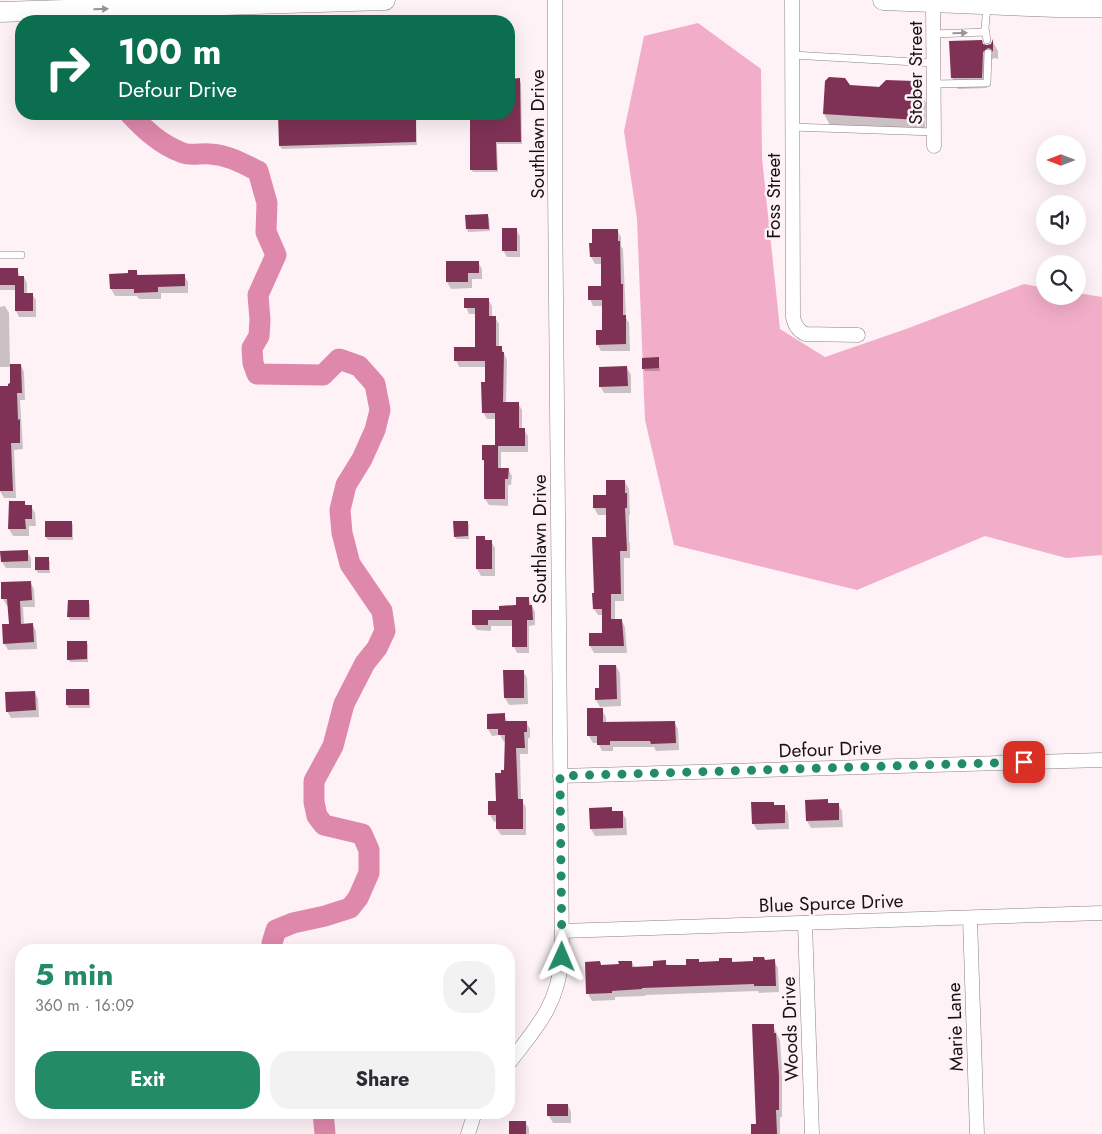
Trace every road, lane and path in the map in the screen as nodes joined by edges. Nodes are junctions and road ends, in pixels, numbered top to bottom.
1 (385, 0) edge
2 (555, 0) edge
3 (792, 0) edge
4 (883, 0) edge
5 (933, 1) edge
6 (272, 2) edge
7 (987, 4) junction
8 (1102, 7) edge
9 (0, 12) edge
10 (986, 32) junction
11 (934, 34) junction
12 (987, 40) dead end
13 (988, 53) dead end
14 (792, 55) junction
15 (934, 63) junction
16 (934, 84) junction
17 (792, 128) junction
18 (934, 139) joint
19 (0, 255) edge
20 (21, 255) dead end
21 (858, 335) dead end
22 (1102, 760) edge
23 (560, 776) junction
24 (1102, 913) edge
25 (970, 918) junction
26 (805, 923) junction
27 (562, 931) junction
28 (515, 1055) edge
29 (473, 1119) edge
30 (468, 1134) edge
31 (812, 1134) edge
32 (978, 1134) edge

1 - 6 main road
2 - 23 street, Southlawn Drive
3 - 14 street, Foss Street
4 - 5 main road
5 - 7 main road
5 - 11 street, Stober Street
9 -> 6 main road
7 - 8 main road
7 - 10 lane
11 -> 10 lane
10 - 12 lane
11 - 15 street, Stober Street
13 - 16 lane
14 - 15 lane
14 - 17 street, Foss Street
15 - 16 street, Stober Street
16 - 18 street, Stober Street
17 - 18 lane
17 - 21 street, Foss Street
19 - 20 lane
22 - 23 street, Defour Drive
23 - 27 street, Southlawn Drive
24 - 25 street, Blue Spurce Drive
25 - 26 street, Blue Spurce Drive
25 - 32 street, Marie Lane
26 - 27 street, Blue Spurce Drive
26 - 31 street, Woods Drive
27 - 28 street, Southlawn Drive
29 - 30 street

